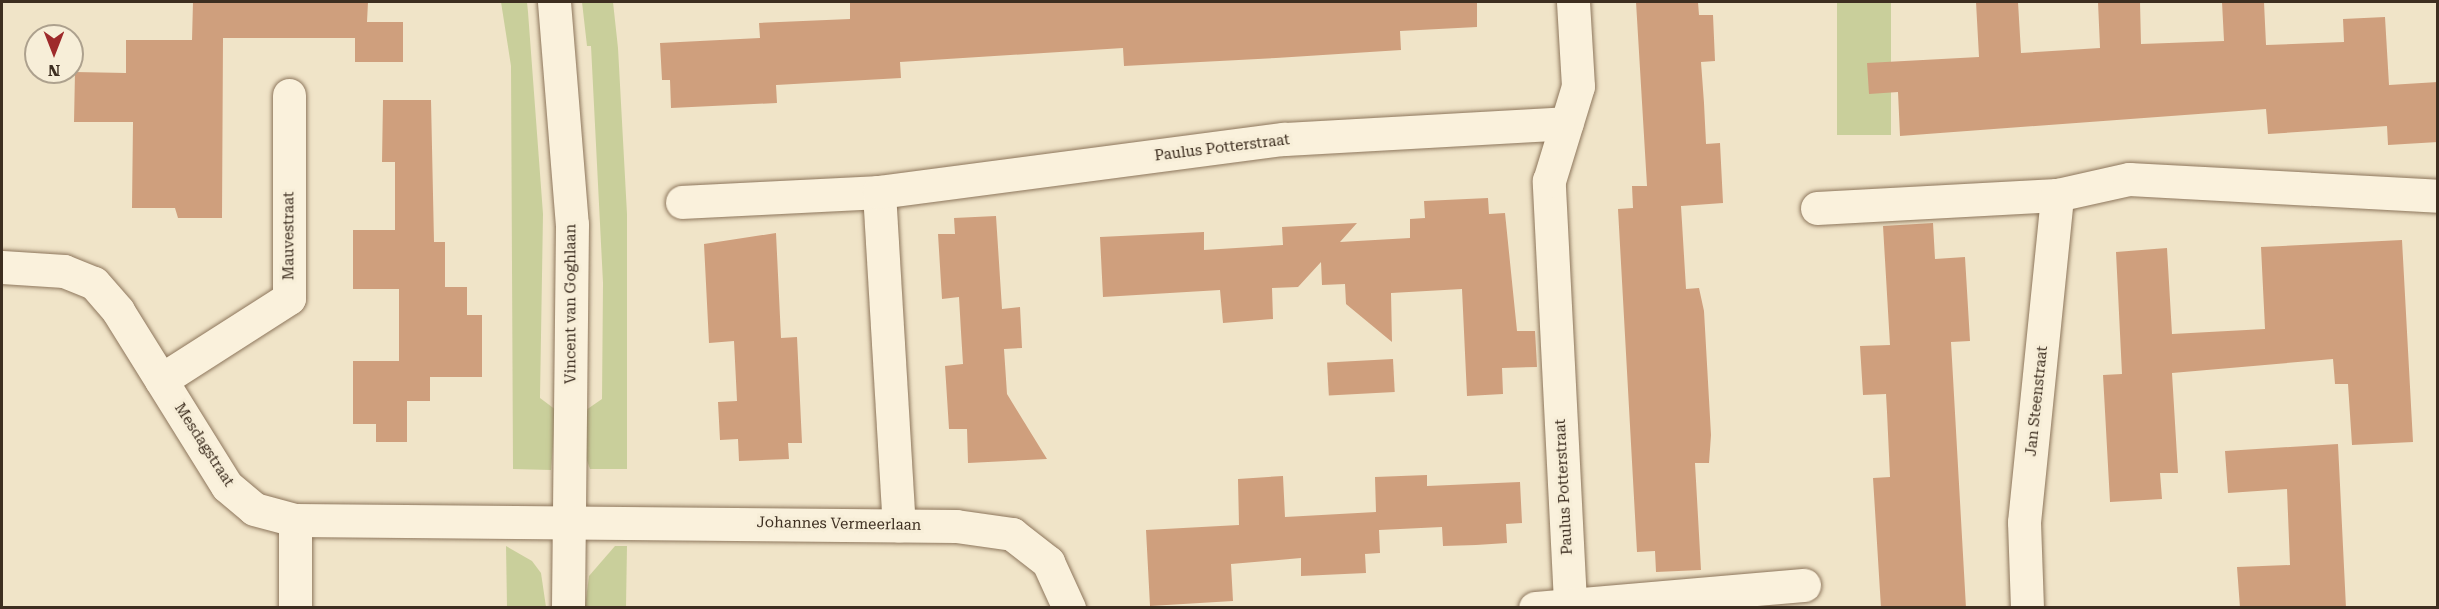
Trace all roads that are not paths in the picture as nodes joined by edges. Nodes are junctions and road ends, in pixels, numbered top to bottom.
1 (554, 2) edge
2 (1573, 2) edge
3 (289, 95) dead end
4 (1567, 123) junction
5 (879, 192) junction
6 (2057, 195) junction
7 (2438, 196) edge
8 (682, 202) dead end
9 (1817, 208) dead end
10 (2, 267) edge
11 (161, 380) junction
12 (295, 520) junction
13 (570, 521) junction
14 (899, 525) junction
15 (1804, 585) dead end
16 (1570, 602) junction
17 (295, 608) edge
18 (568, 608) edge
19 (1069, 608) edge
20 (1535, 608) edge
21 (2027, 608) edge

1 - 13 street, Vincent van Goghlaan
2 - 4 street, Paulus Potterstraat
3 - 11 street, Mauvestraat
4 - 5 street, Paulus Potterstraat
4 - 16 street, Paulus Potterstraat
5 - 8 street, Paulus Potterstraat
5 - 14 street
6 - 7 street
6 - 9 street
6 - 21 street, Jan Steenstraat
10 - 11 street, Mesdagstraat
11 - 12 street, Mesdagstraat
12 - 13 street, Mesdagstraat
12 - 17 street
13 - 14 street, Johannes Vermeerlaan
13 - 18 street, Vincent van Goghlaan
14 - 19 street, Johannes Vermeerlaan
15 - 16 street
16 - 20 street

